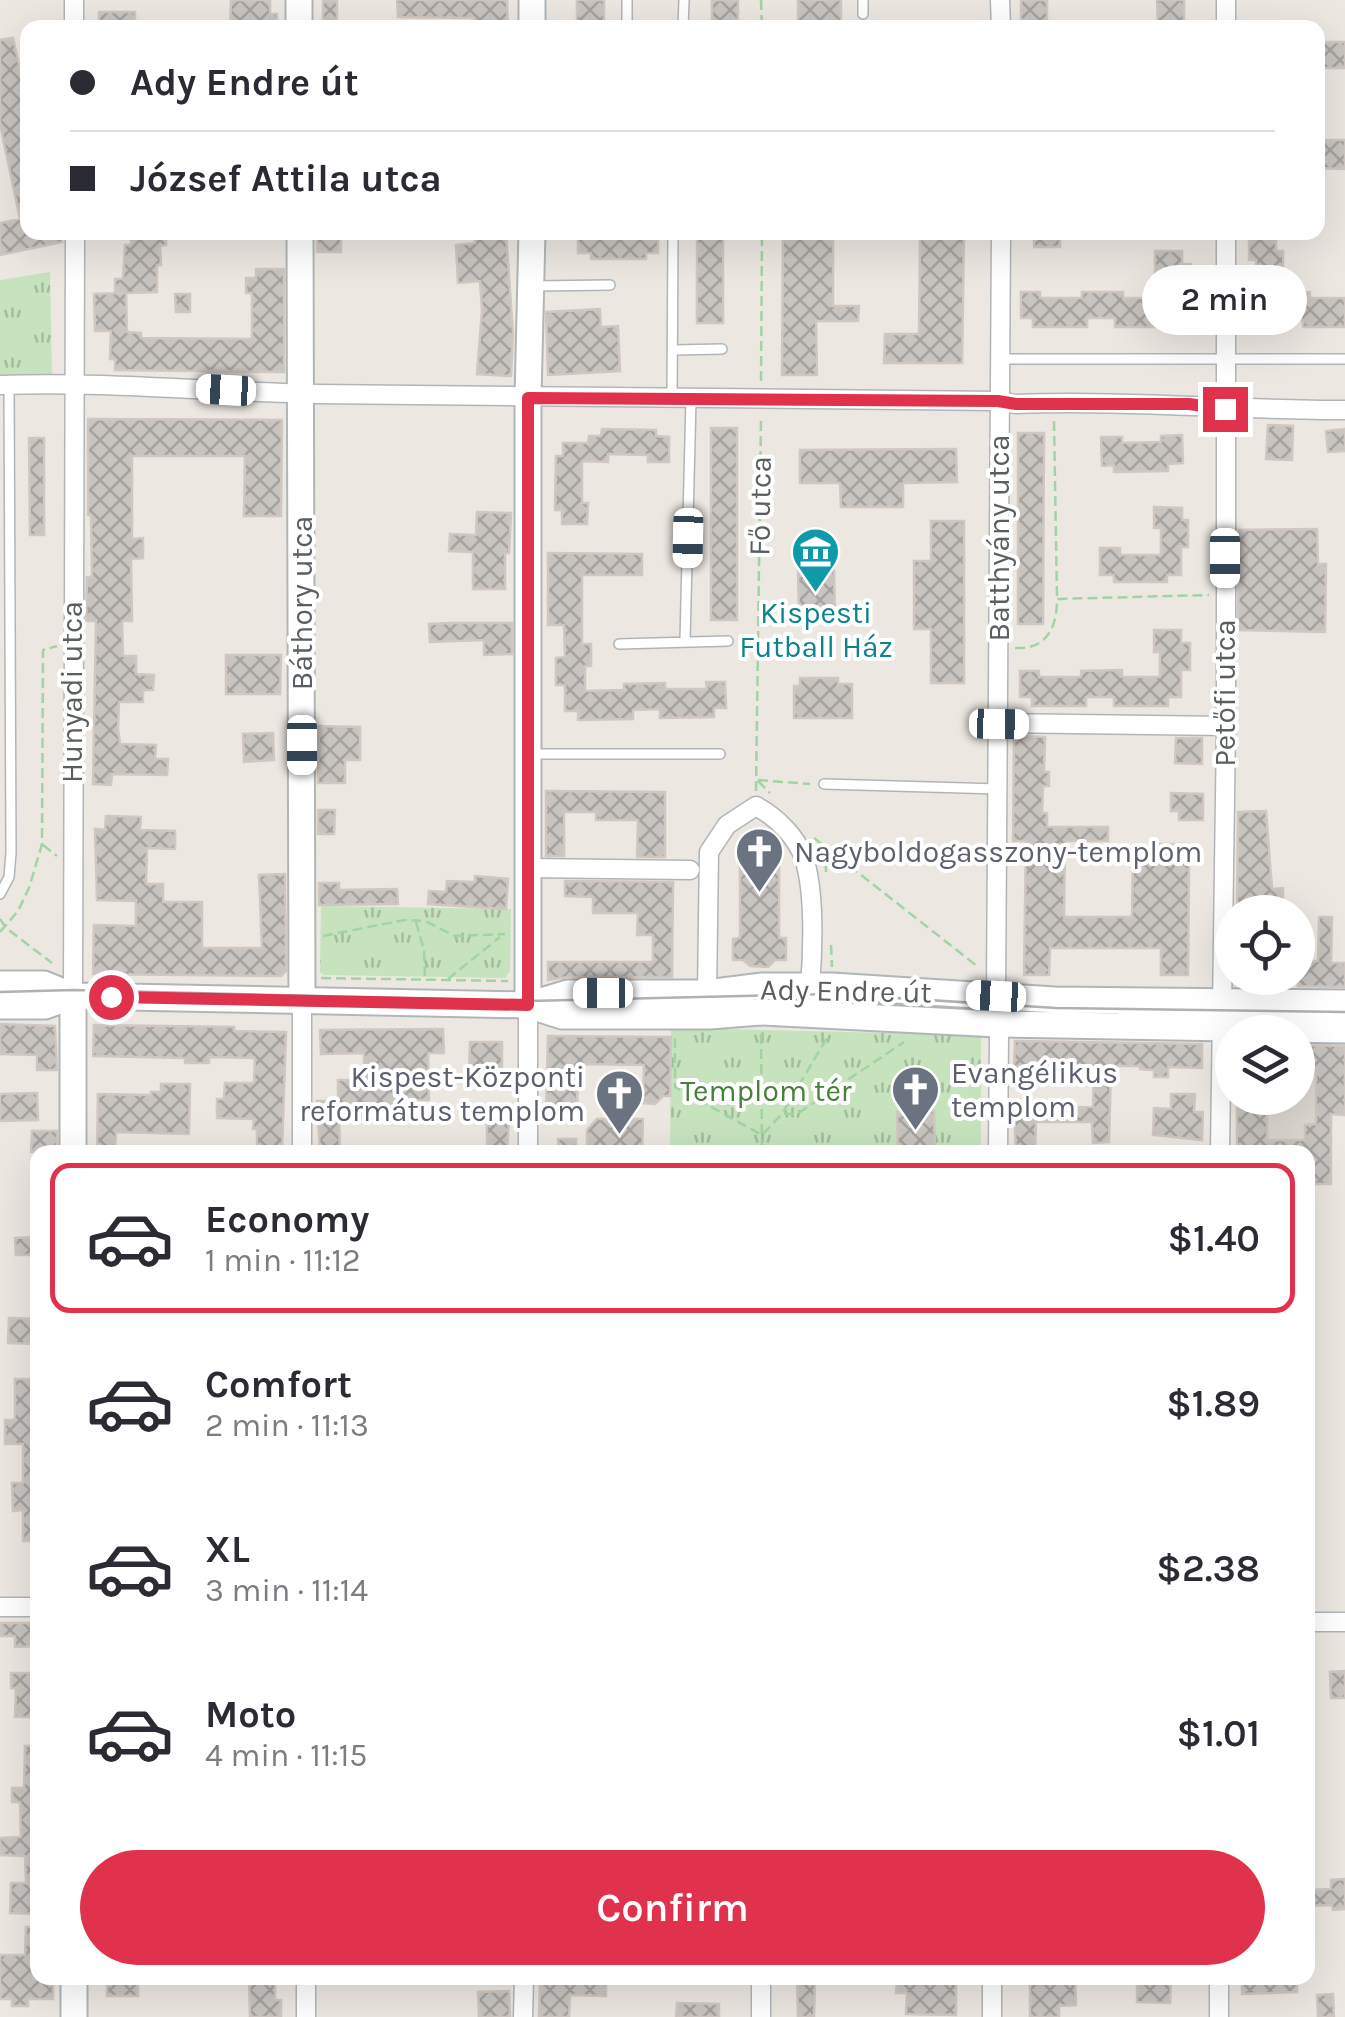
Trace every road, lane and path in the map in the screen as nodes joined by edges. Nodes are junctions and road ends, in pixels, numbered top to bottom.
1 (863, 0) edge
2 (863, 14) dead end
3 (75, 240) edge
4 (300, 240) edge
5 (532, 240) edge
6 (673, 240) edge
7 (762, 240) edge
8 (1001, 240) edge
9 (1226, 240) edge
10 (532, 286) junction
11 (610, 286) dead end
12 (722, 349) dead end
13 (674, 350) junction
14 (1226, 358) junction
15 (998, 359) junction
16 (1345, 359) edge
17 (4, 384) edge
18 (75, 384) junction
19 (302, 394) junction
20 (528, 398) junction
21 (681, 399) junction
22 (761, 400) junction
23 (998, 401) junction
24 (1054, 403) junction
25 (1225, 409) junction
26 (1345, 410) edge
27 (5, 553) edge
28 (1226, 595) junction
29 (1058, 600) junction
30 (685, 642) junction
31 (728, 642) dead end
32 (620, 644) dead end
33 (61, 645) dead end
34 (999, 648) junction
35 (999, 724) junction
36 (1226, 726) junction
37 (529, 754) junction
38 (720, 754) dead end
39 (824, 784) joint
40 (998, 789) junction
41 (825, 848) dead end
42 (528, 868) junction
43 (690, 870) dead end
44 (0, 894) edge
45 (0, 920) edge
46 (416, 920) junction
47 (407, 926) dead end
48 (6, 928) junction
49 (418, 930) junction
50 (0, 932) edge
51 (516, 934) junction
52 (302, 940) junction
53 (56, 966) dead end
54 (424, 979) junction
55 (316, 980) dead end
56 (447, 980) junction
57 (0, 984) edge
58 (528, 993) junction
59 (707, 993) junction
60 (73, 996) junction
61 (831, 1000) junction
62 (1006, 1000) junction
63 (302, 1003) junction
64 (1345, 1003) edge
65 (0, 1006) edge
66 (761, 1009) junction
67 (1094, 1012) dead end
68 (1112, 1013) dead end
69 (1215, 1015) edge
70 (1221, 1015) junction
71 (1315, 1016) edge
72 (1345, 1016) edge
73 (1060, 1024) junction
74 (1315, 1026) edge
75 (675, 1028) dead end
76 (1345, 1030) edge
77 (918, 1034) dead end
78 (999, 1036) dead end
79 (782, 1114) junction
80 (1220, 1115) edge
81 (762, 1134) junction
82 (73, 1145) edge
83 (302, 1145) edge
84 (528, 1145) edge
85 (762, 1145) edge
86 (998, 1145) edge
87 (1220, 1145) edge
88 (0, 1607) edge
89 (30, 1607) edge
90 (1315, 1622) edge
91 (1345, 1622) edge
92 (74, 1985) edge
93 (306, 1985) edge
94 (524, 1985) edge
95 (761, 1985) edge
96 (992, 1985) edge
97 (1219, 1985) edge
98 (74, 2017) edge
99 (306, 2017) edge
100 (523, 2017) edge
101 (761, 2017) edge
102 (992, 2017) edge
103 (1219, 2017) edge

1 - 2 lane
3 - 18 street, Hunyadi utca
4 - 19 street, Báthory utca
5 - 10 street
6 - 13 lane
7 - 22 path, Fő utca
8 - 15 street, Batthyány utca
9 - 14 street, Petőfi utca
10 - 11 lane
10 - 20 street
12 - 13 lane
13 - 21 lane
14 - 15 lane
14 - 16 lane
14 - 25 street, Petőfi utca
15 - 23 street, Batthyány utca
17 - 18 street
17 - 27 lane
18 - 19 street
18 - 60 street, Hunyadi utca
19 - 20 street
19 - 52 street, Báthory utca
20 - 21 street
20 - 37 street
21 - 22 street
21 - 30 lane
22 - 23 street
22 - 39 path, Fő utca
23 - 24 street
23 - 34 street, Batthyány utca
24 - 25 street
24 - 29 path
25 - 26 street
25 - 28 street, Petőfi utca
27 - 44 lane
28 - 29 path
28 - 36 street, Petőfi utca
29 - 34 path
30 - 31 lane
30 - 32 lane
33 - 48 path
34 - 35 street, Batthyány utca
35 - 36 street
35 - 40 street, Batthyány utca
36 - 70 street, Petőfi utca
37 - 38 lane
37 - 42 street
39 - 40 lane
40 - 62 street, Batthyány utca
41 - 62 path
42 - 43 street
42 - 51 street
45 - 48 path
46 - 49 path
46 - 51 path
46 - 52 path
47 - 49 path
48 - 50 path
48 - 53 path
49 - 54 path
51 - 56 path
51 - 58 street
52 - 63 street, Báthory utca
54 - 55 path
54 - 56 path
56 - 58 path
57 - 60 street, Ady Endre út
58 - 59 street, Ady Endre út
58 - 63 street, Ady Endre út
58 - 66 street, Ady Endre út
58 - 84 street
59 - 61 street
59 - 66 street, Ady Endre út
60 - 63 street, Ady Endre út
60 - 65 street, Ady Endre út
60 - 82 street, Hunyadi utca
61 - 62 street, Ady Endre út
61 - 66 street, Ady Endre út
61 - 66 street, Ady Endre út
61 - 73 street, Ady Endre út
61 - 79 path
62 - 67 lane
62 - 70 street, Ady Endre út
62 - 73 lane
63 - 83 street, Báthory utca
64 - 70 street, Ady Endre út
66 - 81 path
68 - 70 lane
69 - 73 street, Ady Endre út
71 - 72 lane
74 - 76 street, Ady Endre út
75 - 81 path
77 - 79 path
78 - 86 street
79 - 81 path
80 - 87 street, Petőfi utca
81 - 85 path
88 - 89 street
90 - 91 street
92 - 98 street
93 - 99 street
94 - 100 street
95 - 101 street
96 - 102 street
97 - 103 street

